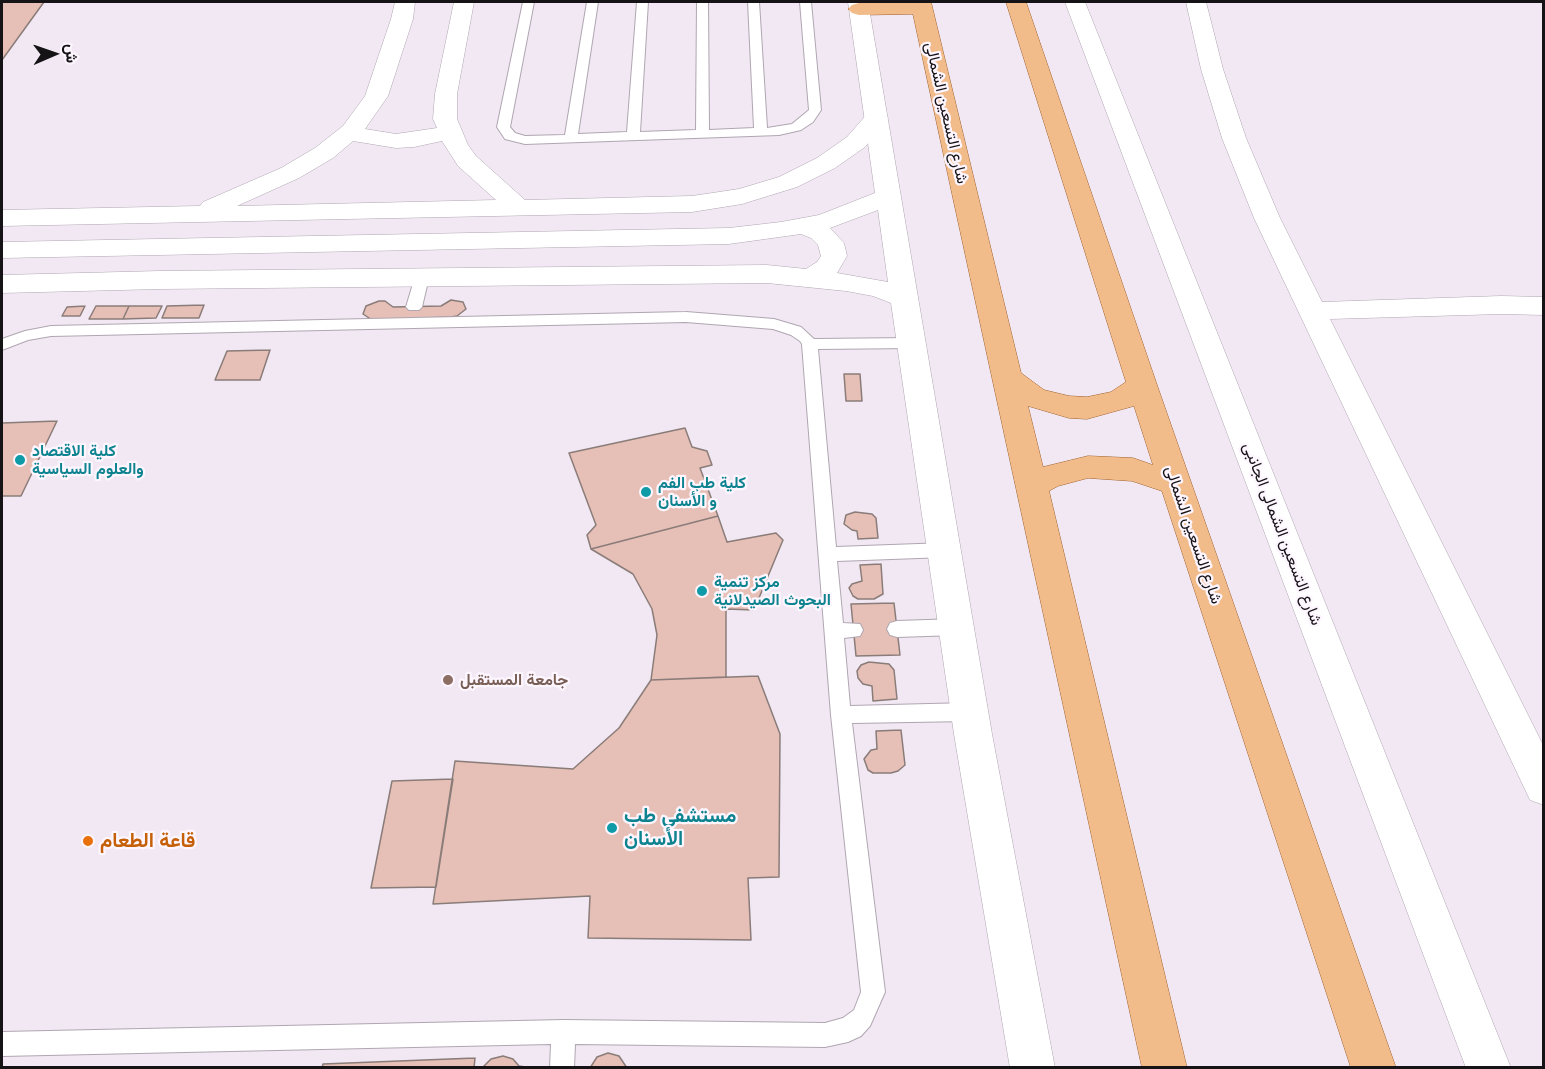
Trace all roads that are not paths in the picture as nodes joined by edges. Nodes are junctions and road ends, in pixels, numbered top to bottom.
1 (405, 2) edge
2 (464, 2) edge
3 (528, 2) edge
4 (592, 2) edge
5 (642, 2) edge
6 (702, 2) edge
7 (753, 2) edge
8 (805, 2) edge
9 (1016, 2) edge
10 (1074, 2) edge
11 (1196, 2) edge
12 (859, 5) edge
13 (921, 5) edge
14 (876, 118) junction
15 (351, 131) junction
16 (449, 132) junction
17 (761, 132) junction
18 (703, 134) junction
19 (633, 136) junction
20 (571, 139) junction
21 (890, 197) junction
22 (519, 207) junction
23 (195, 214) junction
24 (2, 218) edge
25 (803, 226) junction
26 (2, 250) edge
27 (813, 277) junction
28 (422, 278) junction
29 (2, 284) edge
30 (905, 298) junction
31 (1544, 306) edge
32 (1312, 311) junction
33 (411, 316) junction
34 (913, 343) junction
35 (810, 344) junction
36 (2, 345) edge
37 (1008, 379) junction
38 (1142, 385) junction
39 (1176, 484) junction
40 (1032, 486) junction
41 (946, 550) junction
42 (827, 554) junction
43 (957, 627) junction
44 (897, 629) dead end
45 (969, 712) junction
46 (841, 715) junction
47 (1544, 788) edge
48 (564, 1032) junction
49 (2, 1044) edge
50 (562, 1068) edge
51 (1033, 1068) edge
52 (1165, 1068) edge
53 (1374, 1068) edge
54 (1489, 1068) edge

1 - 15 street
2 - 16 street
3 - 20 lane
4 - 20 lane
5 - 19 lane
6 - 18 lane
7 - 17 lane
8 - 17 lane
9 - 38 main road, شارع التسعين الشمالى
10 - 54 street, شارع التسعين الشمالى الجانبى
11 - 32 street
12 - 13 main road
12 - 14 street
13 - 37 main road, شارع التسعين الشمالى
14 - 21 street
14 - 22 street
15 - 16 street
15 - 23 street
16 - 22 street
17 - 18 lane
18 - 19 lane
19 - 20 lane
21 - 25 street
21 - 30 street
22 - 23 street
23 - 24 street
25 - 26 street
25 - 27 street
27 - 28 street
27 - 30 street
28 - 29 street
28 - 33 lane
30 - 34 street
31 - 32 street
32 - 47 street
33 - 35 lane
33 - 36 lane
34 - 35 lane
34 - 41 street
35 - 42 lane
37 - 38 main road
37 - 40 main road, شارع التسعين الشمالى
38 - 39 main road, شارع التسعين الشمالى
39 - 40 main road
39 - 53 main road, شارع التسعين الشمالى
40 - 52 main road, شارع التسعين الشمالى
41 - 42 lane
41 - 43 street
42 - 46 lane
43 - 44 lane
43 - 45 street
45 - 46 lane
45 - 51 street
46 - 48 lane
48 - 49 lane
48 - 50 lane

